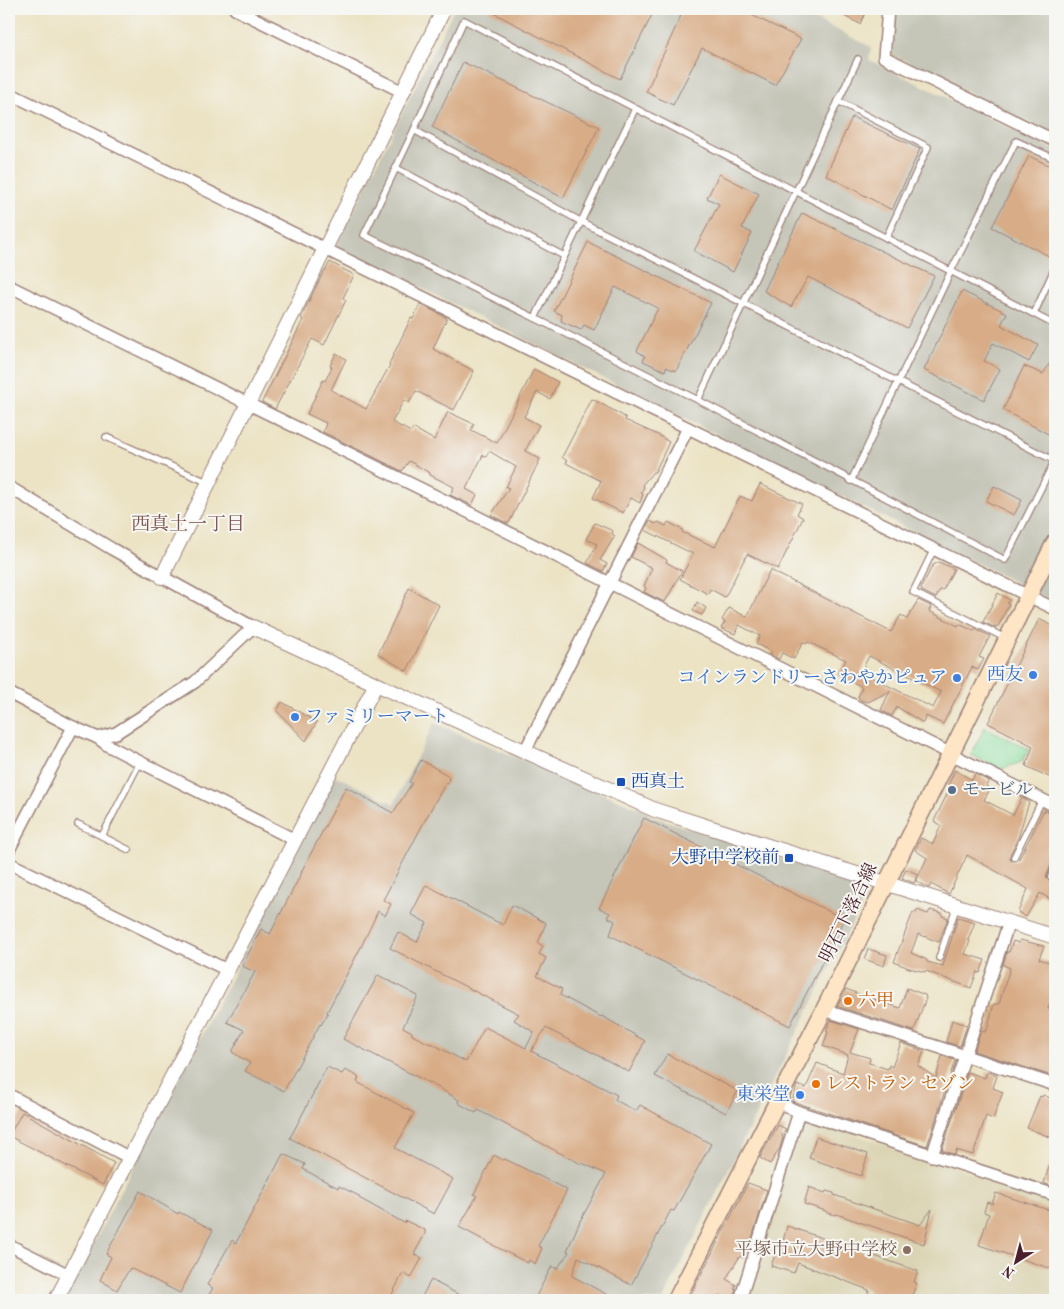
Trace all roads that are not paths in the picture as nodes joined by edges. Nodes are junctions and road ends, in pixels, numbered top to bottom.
1 (235, 9) edge
2 (888, 9) edge
3 (440, 10) edge
4 (858, 59) dead end
5 (403, 92) junction
6 (9, 93) edge
7 (838, 101) junction
8 (635, 109) junction
9 (414, 130) junction
10 (1055, 142) edge
11 (1055, 159) edge
12 (396, 168) junction
13 (796, 191) junction
14 (580, 222) junction
15 (886, 238) junction
16 (325, 248) junction
17 (564, 256) junction
18 (1055, 267) edge
19 (951, 271) junction
20 (9, 286) edge
21 (743, 304) junction
22 (1034, 314) junction
23 (535, 318) junction
24 (1055, 325) edge
25 (898, 382) junction
26 (698, 400) junction
27 (248, 404) junction
28 (688, 428) junction
29 (106, 437) dead end
30 (1055, 460) edge
31 (851, 481) junction
32 (209, 483) junction
33 (9, 487) edge
34 (1055, 542) edge
35 (934, 549) junction
36 (162, 576) junction
37 (609, 584) junction
38 (1029, 596) junction
39 (1055, 609) edge
40 (253, 627) junction
41 (1007, 639) junction
42 (376, 684) junction
43 (9, 693) edge
44 (73, 727) junction
45 (98, 738) junction
46 (525, 751) junction
47 (950, 754) junction
48 (140, 762) junction
49 (1042, 800) junction
50 (1055, 806) edge
51 (78, 824) dead end
52 (102, 836) junction
53 (295, 840) junction
54 (9, 850) edge
55 (129, 850) dead end
56 (1014, 856) dead end
57 (9, 863) edge
58 (1055, 867) edge
59 (1051, 877) dead end
60 (886, 883) junction
61 (957, 905) junction
62 (1009, 922) junction
63 (1055, 937) edge
64 (939, 958) dead end
65 (227, 970) junction
66 (824, 1010) junction
67 (965, 1056) junction
68 (1055, 1085) edge
69 (9, 1095) edge
70 (777, 1102) junction
71 (799, 1112) junction
72 (932, 1156) junction
73 (130, 1158) junction
74 (1055, 1195) edge
75 (9, 1245) edge
76 (69, 1275) junction
77 (56, 1300) edge
78 (676, 1300) edge
79 (740, 1300) edge

1 - 5 street
2 - 10 street
3 - 5 street
4 - 7 lane
5 - 16 street
6 - 16 street
7 - 13 lane
7 - 15 lane
8 - 9 lane
8 - 13 lane
8 - 14 lane
9 - 12 lane
9 - 14 lane
11 - 19 lane
12 - 17 lane
12 - 23 lane
13 - 15 lane
13 - 21 lane
14 - 17 lane
14 - 21 lane
15 - 19 lane
16 - 27 street
16 - 28 street
17 - 23 lane
18 - 22 lane
19 - 22 lane
19 - 25 lane
20 - 27 street
21 - 25 lane
21 - 26 lane
22 - 24 lane
23 - 26 lane
25 - 30 lane
25 - 31 lane
26 - 31 lane
27 - 32 street
27 - 37 street
28 - 35 street
28 - 37 street
29 - 32 lane
30 - 31 lane
32 - 36 street
33 - 36 street
34 - 38 main road, 明石下落合線
35 - 38 street
35 - 41 lane
36 - 40 street
37 - 46 street
37 - 47 street
38 - 39 street
38 - 41 main road, 明石下落合線
40 - 42 street
40 - 45 street
41 - 47 main road, 明石下落合線
42 - 46 street
42 - 53 street
43 - 44 street
44 - 45 street
44 - 54 street
45 - 48 street
46 - 60 street
47 - 49 street
47 - 60 main road, 明石下落合線
48 - 52 lane
48 - 53 street
49 - 50 street
49 - 56 lane
51 - 52 lane
52 - 55 lane
53 - 65 street
57 - 65 street
58 - 59 lane
60 - 61 street
60 - 66 main road, 明石下落合線
61 - 62 street
61 - 64 lane
62 - 63 street
62 - 67 street
65 - 73 street
66 - 67 street
66 - 70 main road, 明石下落合線
67 - 68 street
67 - 72 street
69 - 73 street
70 - 71 street
70 - 78 main road, 明石下落合線
71 - 72 street
71 - 79 street
72 - 74 street
73 - 76 street
75 - 76 street
76 - 77 street

